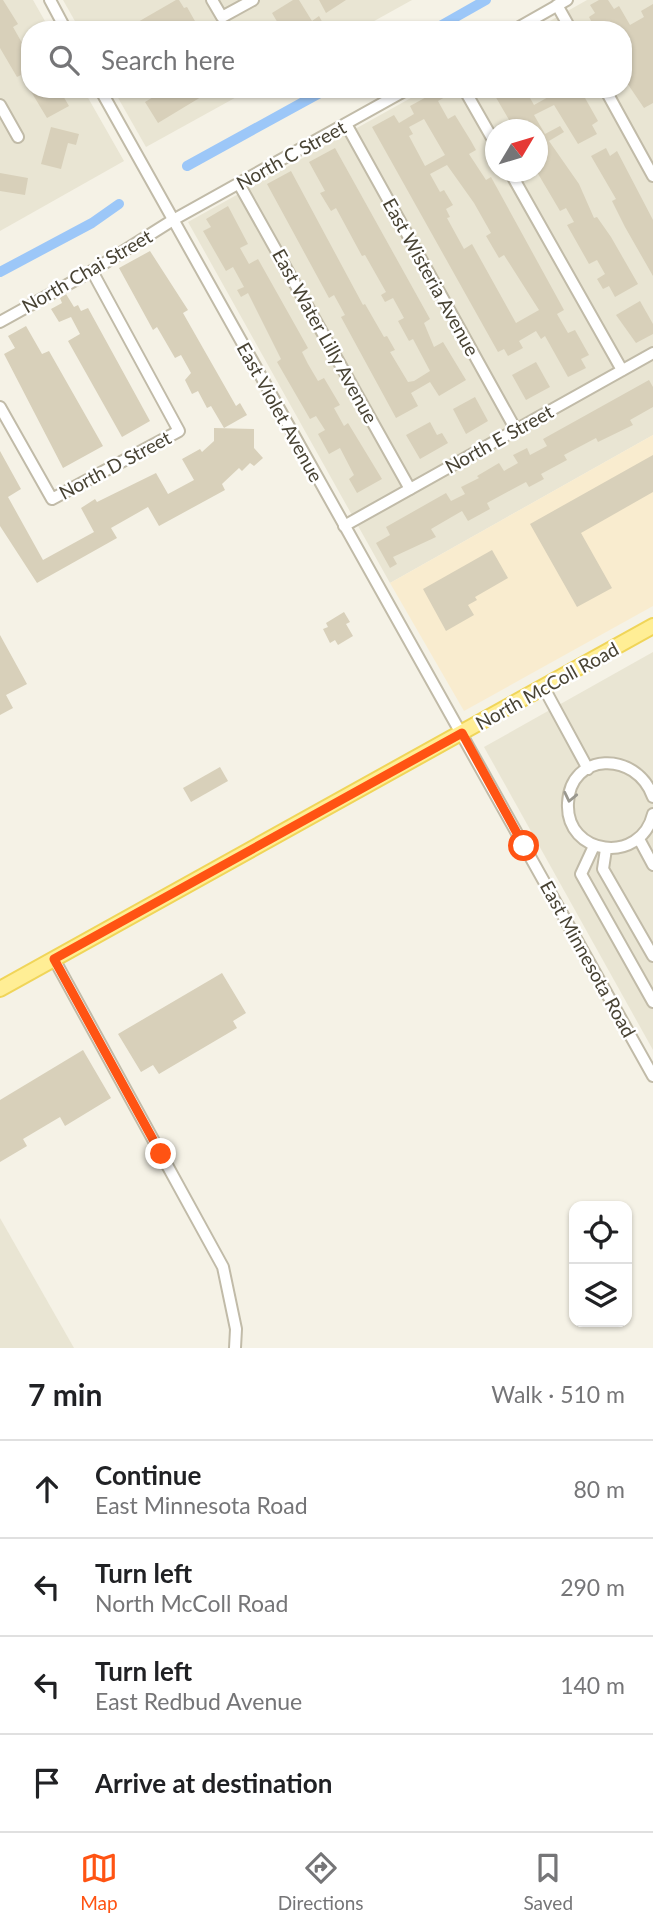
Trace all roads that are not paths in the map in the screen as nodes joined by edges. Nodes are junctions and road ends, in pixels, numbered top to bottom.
1 (50, 0) edge
2 (212, 0) edge
3 (253, 0) edge
4 (562, 3) edge
5 (61, 21) edge
6 (530, 21) edge
7 (568, 21) edge
8 (105, 98) edge
9 (392, 98) edge
10 (469, 98) edge
11 (610, 98) edge
12 (0, 105) edge
13 (346, 124) junction
14 (485, 127) edge
15 (18, 136) dead end
16 (653, 176) edge
17 (516, 182) edge
18 (239, 184) junction
19 (173, 220) junction
20 (92, 271) junction
21 (0, 322) edge
22 (653, 353) edge
23 (622, 370) junction
24 (0, 407) edge
25 (516, 430) junction
26 (410, 489) junction
27 (344, 526) junction
28 (653, 626) edge
29 (544, 688) junction
30 (462, 733) junction
31 (588, 769) junction
32 (653, 796) edge
33 (652, 820) edge
34 (639, 839) junction
35 (594, 846) junction
36 (606, 849) junction
37 (653, 865) edge
38 (653, 956) edge
39 (54, 959) junction
40 (0, 989) edge
41 (653, 1002) edge
42 (653, 1076) edge
43 (234, 1348) edge

1 - 5 street
2 - 3 street
4 - 6 street
4 - 7 street
8 - 19 street, East Violet Avenue
9 - 13 street, North C Street
10 - 14 street
11 - 16 street
12 - 15 street
13 - 18 street, North C Street
13 - 25 street, East Wisteria Avenue
17 - 23 street
18 - 19 street, North C Street
18 - 26 street, East Water Lilly Avenue
19 - 20 street, North Chai Street
19 - 27 street, East Violet Avenue
20 - 21 street, North Chai Street
20 - 24 street, North D Street
22 - 23 street, North E Street
23 - 25 street, North E Street
25 - 26 street, North E Street
26 - 27 street, North E Street
27 - 30 street, East Violet Avenue
28 - 29 main road, North McColl Road
29 - 30 main road, North McColl Road
29 - 31 street
30 - 39 main road, North McColl Road
30 - 42 street, East Minnesota Road
31 - 32 street
31 -> 35 street
33 - 34 street
34 - 36 street
34 - 37 street
35 - 36 street
35 - 41 street
36 - 38 street
39 - 40 main road, North McColl Road
39 - 43 street

